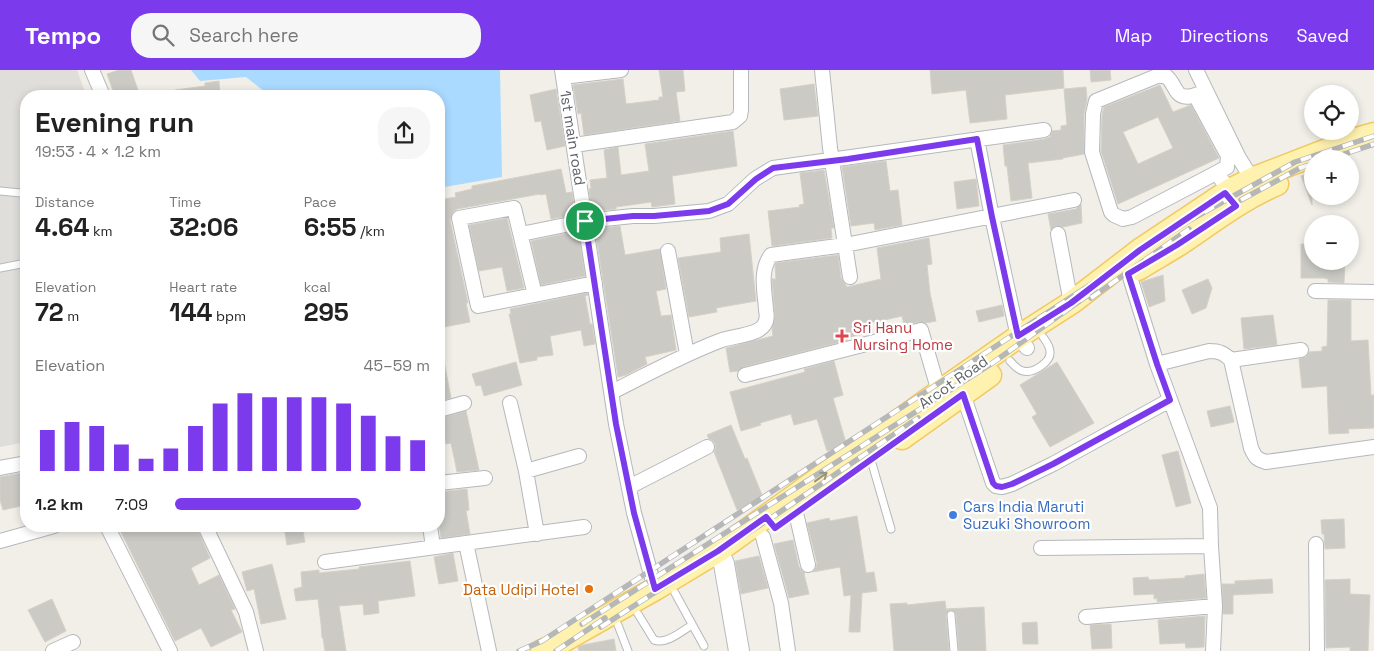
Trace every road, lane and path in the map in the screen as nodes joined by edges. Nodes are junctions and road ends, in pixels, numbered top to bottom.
1 (92, 70) edge
2 (621, 70) edge
3 (741, 70) edge
4 (822, 70) edge
5 (1196, 70) edge
6 (562, 74) edge
7 (100, 90) edge
8 (1201, 93) junction
9 (1044, 130) dead end
10 (1374, 134) edge
11 (977, 139) junction
12 (574, 145) junction
13 (1374, 150) edge
14 (1359, 154) edge
15 (832, 161) junction
16 (1304, 173) edge
17 (1252, 179) junction
18 (1227, 190) junction
19 (0, 191) edge
20 (20, 193) edge
21 (1074, 200) dead end
22 (992, 217) junction
23 (585, 221) junction
24 (521, 234) junction
25 (1058, 234) dead end
26 (845, 245) junction
27 (668, 251) dead end
28 (20, 264) edge
29 (0, 268) edge
30 (1128, 274) junction
31 (850, 277) dead end
32 (595, 283) junction
33 (1315, 291) dead end
34 (1374, 292) edge
35 (535, 295) junction
36 (1071, 303) junction
37 (1025, 346) junction
38 (1301, 350) dead end
39 (687, 354) junction
40 (1231, 360) junction
41 (1157, 364) junction
42 (745, 375) dead end
43 (612, 392) junction
44 (938, 392) junction
45 (963, 394) junction
46 (1170, 400) junction
47 (464, 403) dead end
48 (510, 403) dead end
49 (445, 408) edge
50 (865, 445) junction
51 (707, 447) dead end
52 (1374, 447) edge
53 (579, 456) dead end
54 (20, 464) edge
55 (0, 468) edge
56 (526, 471) junction
57 (485, 478) dead end
58 (445, 482) edge
59 (629, 487) junction
60 (796, 513) junction
61 (584, 527) dead end
62 (768, 527) junction
63 (891, 529) dead end
64 (32, 532) edge
65 (110, 532) edge
66 (208, 532) edge
67 (431, 532) edge
68 (538, 534) junction
69 (0, 541) edge
70 (466, 543) junction
71 (1316, 544) dead end
72 (1211, 546) junction
73 (433, 547) junction
74 (1041, 548) dead end
75 (721, 558) junction
76 (325, 562) dead end
77 (808, 565) dead end
78 (665, 591) junction
79 (1215, 606) junction
80 (638, 614) junction
81 (951, 615) dead end
82 (1086, 617) dead end
83 (618, 625) junction
84 (692, 625) junction
85 (73, 642) dead end
86 (704, 646) dead end
87 (53, 651) edge
88 (170, 651) edge
89 (256, 651) edge
90 (489, 651) edge
91 (542, 651) edge
92 (568, 651) edge
93 (628, 651) edge
94 (739, 651) edge
95 (788, 651) edge
96 (954, 651) edge
97 (1213, 651) edge
98 (1317, 651) edge

1 - 7 street
2 - 6 street
3 - 12 street
4 - 15 street
5 - 8 street
6 - 12 street, 1st main road
8 - 17 street
8 - 18 street
8 - 18 street
9 - 11 street
10 - 17 main road, Arcot Road
11 - 15 street
11 - 22 street
12 - 23 street, 1st main road
13 - 14 main road
15 - 23 street
15 - 26 street
16 - 18 main road, Arcot Road
17 - 18 main road, Arcot Road
18 - 30 main road, Arcot Road
18 - 36 main road, Arcot Road
19 - 20 lane
21 - 22 street
22 - 26 street
22 - 37 street
23 - 24 street
23 - 32 street, 1st main road
24 - 35 street
24 - 35 street
25 - 36 street
26 - 31 street
26 - 39 street
27 - 39 street
28 - 29 lane
30 - 37 main road, Arcot Road
30 - 41 street
32 - 35 street
32 - 43 street, 1st main road
33 - 34 street
36 - 37 main road, Arcot Road
37 - 44 main road, Arcot Road
37 - 45 main road, Arcot Road
38 - 40 street
39 - 43 street
40 - 41 street
40 - 52 street
41 - 46 street
42 - 44 street
43 - 59 street, 1st main road
44 - 50 main road, Arcot Road
45 - 46 street
45 - 50 main road, Arcot Road
46 - 72 street
47 - 49 street
48 - 56 street
50 - 60 main road, Arcot Road
62 -> 50 main road, Arcot Road
50 - 63 lane
51 - 59 street
53 - 56 street
54 - 55 street
56 - 68 street
57 - 58 street
59 - 78 street, 1st main road
60 - 62 main road, Arcot Road
60 - 77 street
61 - 68 street
62 - 75 main road, Arcot Road
62 - 95 street
64 - 69 street
65 - 88 street
66 - 89 street
67 - 73 street
68 - 70 street
70 - 73 street
70 - 90 street
71 - 98 street
72 - 74 street
72 - 79 street
73 - 76 street
75 - 78 main road, Arcot Road
75 - 94 street
78 - 80 main road, Arcot Road
78 - 84 lane
78 - 91 main road, Arcot Road
79 - 82 street
79 - 97 street
80 - 83 main road, Arcot Road
80 - 84 lane
81 - 96 lane
83 - 92 main road, Arcot Road
83 - 93 lane
84 - 86 lane
85 - 87 street

